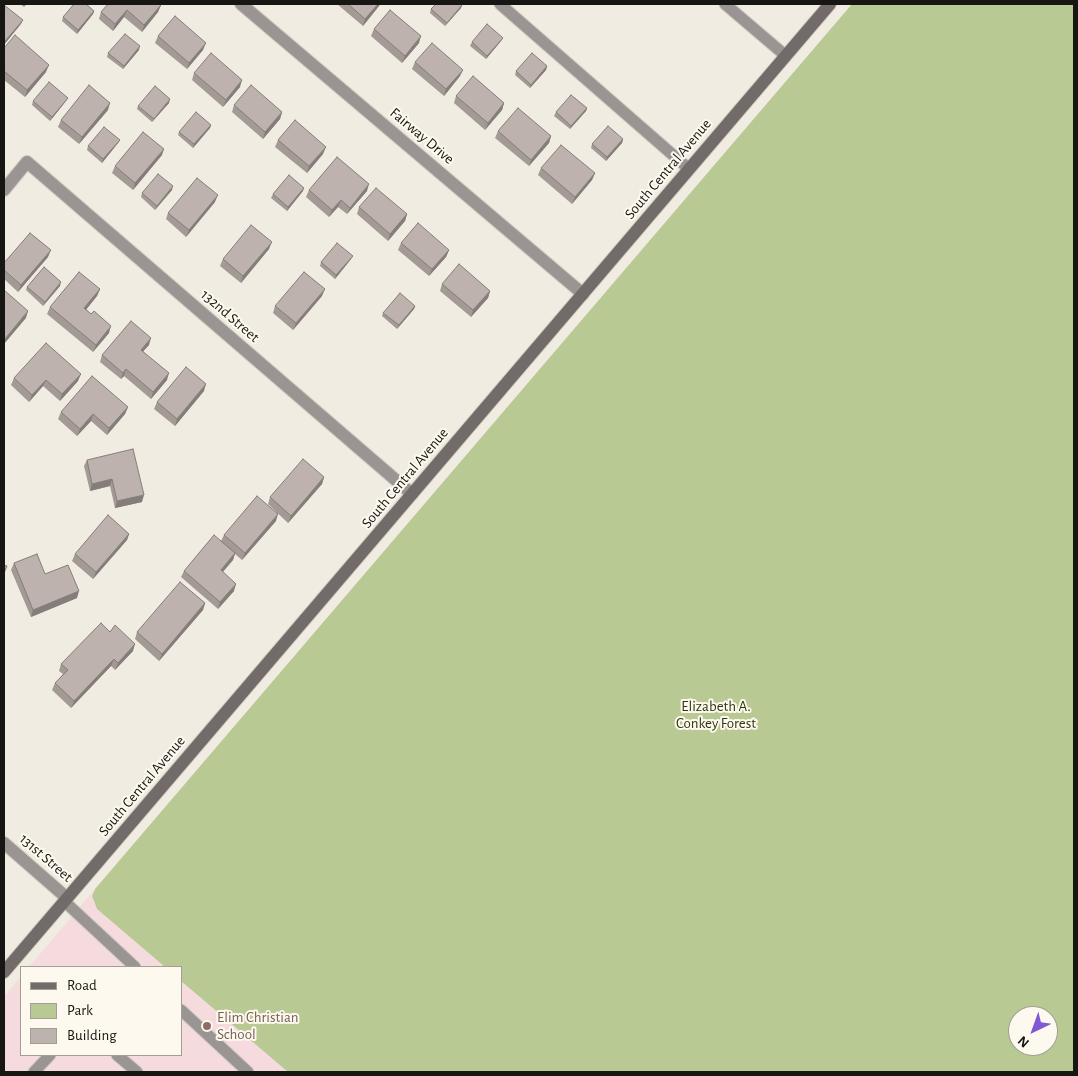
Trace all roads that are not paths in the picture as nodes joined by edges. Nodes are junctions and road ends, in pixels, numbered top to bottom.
1 (241, 4) edge
2 (500, 4) edge
3 (725, 4) edge
4 (830, 4) edge
5 (786, 56) junction
6 (689, 169) junction
7 (4, 190) edge
8 (583, 294) junction
9 (412, 494) junction
10 (4, 844) edge
11 (66, 900) junction
12 (128, 965) edge
13 (4, 972) edge
14 (182, 1011) edge
15 (49, 1056) edge
16 (118, 1056) edge
17 (34, 1072) edge
18 (137, 1072) edge
19 (248, 1072) edge

1 - 8 street, Fairway Drive
2 - 6 lane
3 - 5 lane
4 - 5 street, South Central Avenue
5 - 6 street, South Central Avenue
6 - 8 street, South Central Avenue
7 - 9 street, 132nd Street
8 - 9 street, South Central Avenue
9 - 11 street, South Central Avenue
10 - 11 street, 131st Street
11 - 12 lane
11 - 13 street, South Central Avenue
14 - 19 lane
15 - 17 lane
16 - 18 lane

